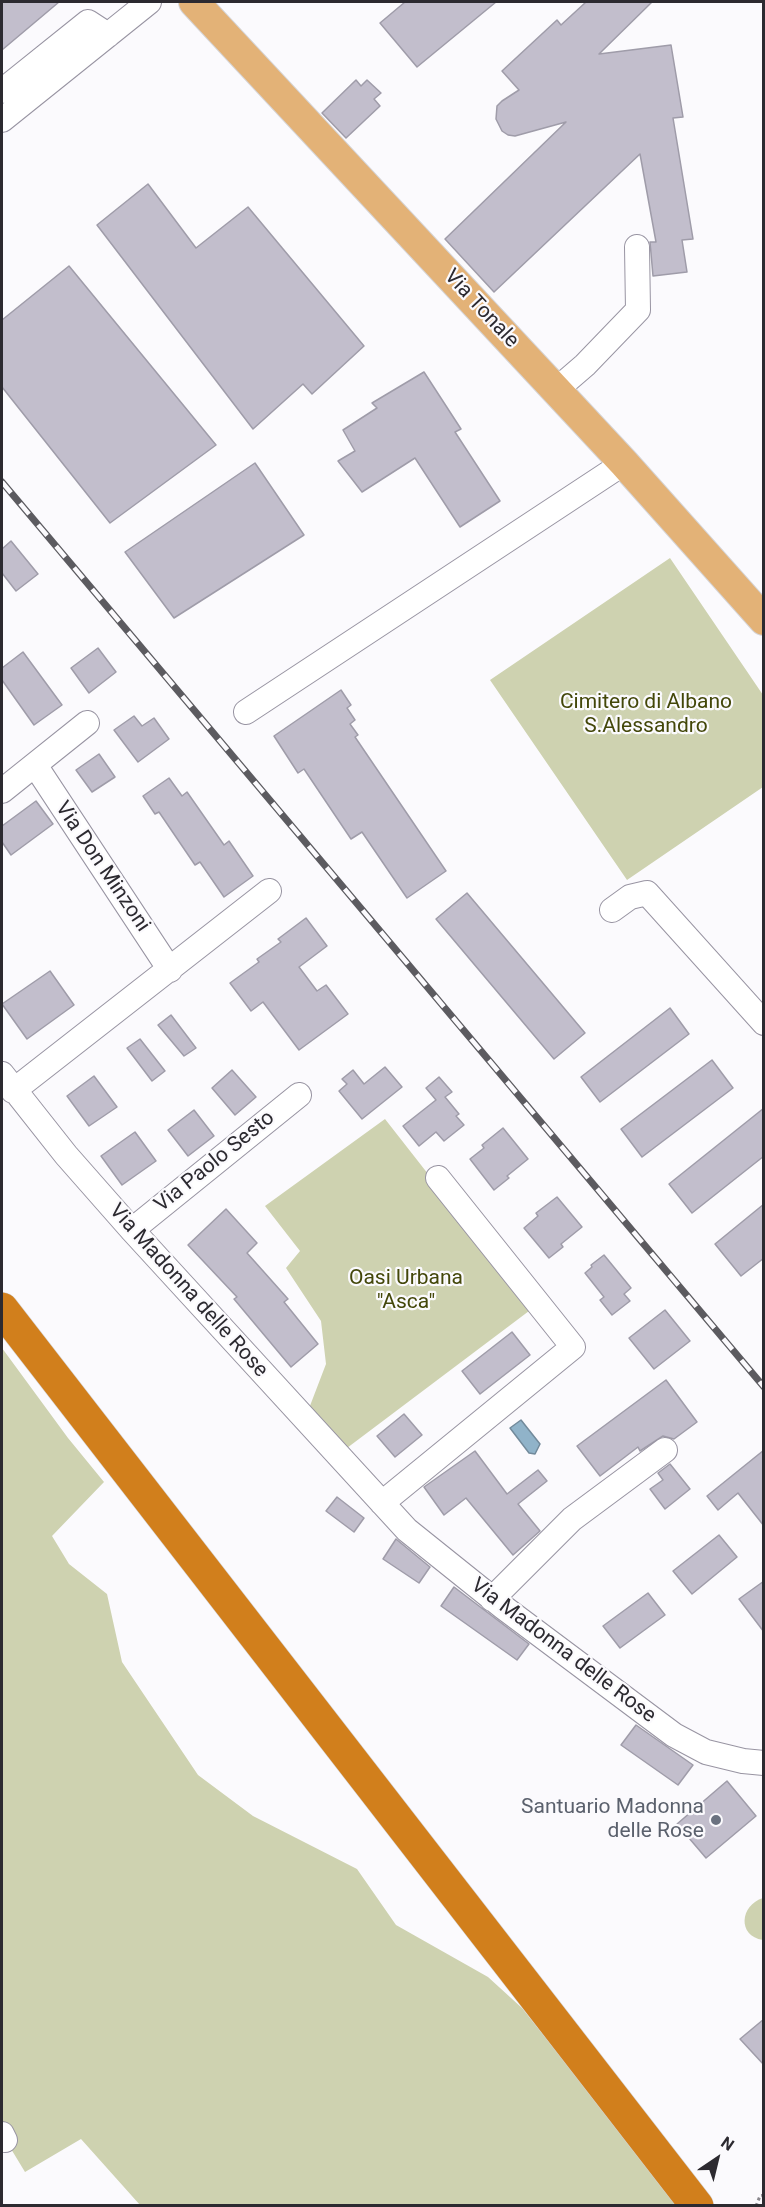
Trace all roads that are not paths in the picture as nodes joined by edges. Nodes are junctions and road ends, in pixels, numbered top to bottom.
1 (149, 2) edge
2 (194, 2) edge
3 (108, 35) junction
4 (2, 91) edge
5 (2, 120) edge
6 (637, 247) dead end
7 (556, 390) junction
8 (624, 463) junction
9 (764, 620) edge
10 (246, 712) dead end
11 (87, 723) dead end
12 (35, 765) junction
13 (2, 790) edge
14 (269, 891) dead end
15 (612, 910) dead end
16 (170, 970) junction
17 (764, 1023) edge
18 (8, 1082) edge
19 (298, 1095) dead end
20 (438, 1178) dead end
21 (132, 1230) junction
22 (2, 1309) edge
23 (665, 1450) dead end
24 (382, 1503) junction
25 (492, 1599) junction
26 (764, 1763) edge
27 (698, 2205) edge

1 - 3 street
2 - 7 main road, Via Tonale
3 - 4 street
3 - 5 street
6 - 7 street
7 - 8 main road, Via Tonale
8 - 9 main road, Via Tonale
8 - 10 street
11 - 12 street
12 - 13 street
12 - 16 street, Via Don Minzoni
14 - 16 street
15 - 17 street
16 - 18 street
18 - 21 street, Via Madonna delle Rose
19 - 21 street, Via Paolo Sesto
20 - 24 street
21 - 24 street, Via Madonna delle Rose
22 - 27 highway
23 - 25 street
24 - 25 street, Via Madonna delle Rose
25 - 26 street, Via Madonna delle Rose

